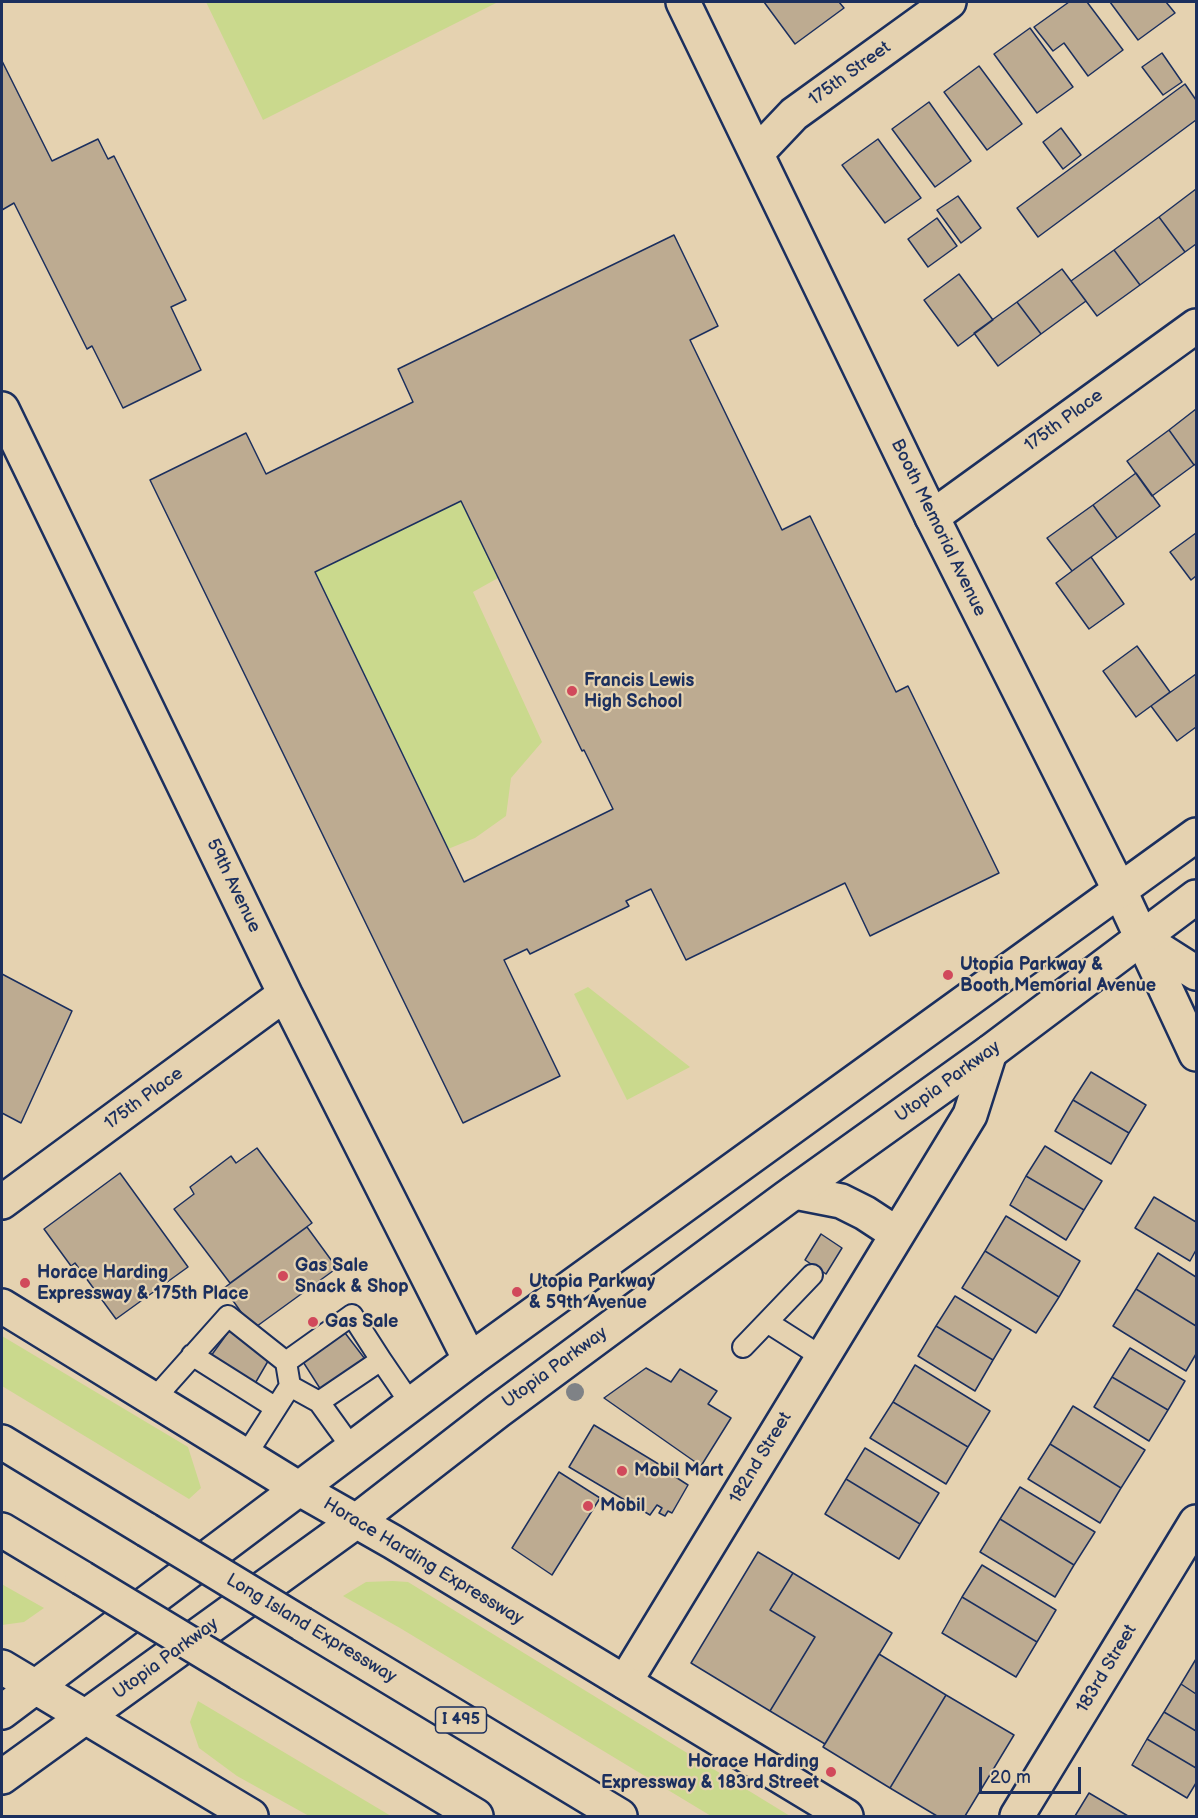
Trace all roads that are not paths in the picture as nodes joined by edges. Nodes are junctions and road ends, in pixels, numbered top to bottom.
1 (682, 2) edge
2 (949, 2) edge
3 (757, 153) junction
4 (1197, 326) edge
5 (2, 414) edge
6 (932, 517) junction
7 (1197, 836) edge
8 (1120, 891) junction
9 (1197, 897) edge
10 (1141, 938) junction
11 (1197, 972) edge
12 (285, 994) junction
13 (990, 1052) junction
14 (1197, 1054) edge
15 (795, 1192) junction
16 (2, 1202) edge
17 (897, 1234) junction
18 (812, 1275) dead end
19 (2, 1306) edge
20 (767, 1322) junction
21 (743, 1347) dead end
22 (192, 1355) junction
23 (822, 1357) junction
24 (381, 1360) junction
25 (470, 1360) junction
26 (286, 1362) junction
27 (290, 1386) junction
28 (154, 1399) junction
29 (319, 1402) junction
30 (411, 1404) junction
31 (276, 1408) junction
32 (2, 1443) edge
33 (352, 1448) junction
34 (246, 1455) junction
35 (298, 1488) junction
36 (355, 1522) junction
37 (1197, 1522) edge
38 (2, 1530) edge
39 (2, 1667) edge
40 (625, 1682) junction
41 (36, 1687) junction
42 (2, 1712) edge
43 (86, 1717) junction
44 (2, 1777) edge
45 (251, 1816) edge
46 (476, 1816) edge
47 (620, 1816) edge
48 (846, 1816) edge
49 (1017, 1816) edge

1 - 3 main road, Booth Memorial Avenue
2 - 3 main road, 175th Street
3 - 6 main road, Booth Memorial Avenue
4 - 6 main road, 175th Place
5 - 12 main road, 59th Avenue
6 - 8 main road, Booth Memorial Avenue
7 - 8 main road
8 - 10 main road, Booth Memorial Avenue
8 - 25 main road
9 - 10 main road, Utopia Parkway
10 - 11 main road
10 - 13 main road, Utopia Parkway
10 - 14 main road, Booth Memorial Avenue
12 - 16 main road, 175th Place
12 - 25 main road, 59th Avenue
13 - 15 main road, Utopia Parkway
13 - 17 main road, 182nd Street
15 - 17 main road
15 - 36 main road, Utopia Parkway
17 - 23 main road, 182nd Street
18 - 20 lane
19 - 28 main road, Horace Harding Expressway
20 - 21 lane
20 - 23 lane
22 - 26 lane
22 - 28 lane
22 - 31 lane
23 - 40 main road, 182nd Street
24 - 26 lane
24 - 29 lane
24 - 30 lane
25 - 30 main road
26 - 27 lane
27 - 29 lane
27 - 31 lane
28 - 34 main road, Horace Harding Expressway
29 - 33 lane
30 - 33 main road
31 - 34 lane
32 - 47 main road, Long Island Expressway / I 495, bridge
33 - 35 main road
34 - 35 main road, Horace Harding Expressway
35 - 36 main road, Horace Harding Expressway
35 - 41 main road
36 - 40 main road, Horace Harding Expressway
36 - 43 main road, Utopia Parkway
37 - 49 main road, 183rd Street
38 - 46 main road, bridge
39 - 41 main road
40 - 48 main road, Horace Harding Expressway
41 - 42 main road
41 - 43 main road
43 - 44 main road, Utopia Parkway
43 - 45 main road

